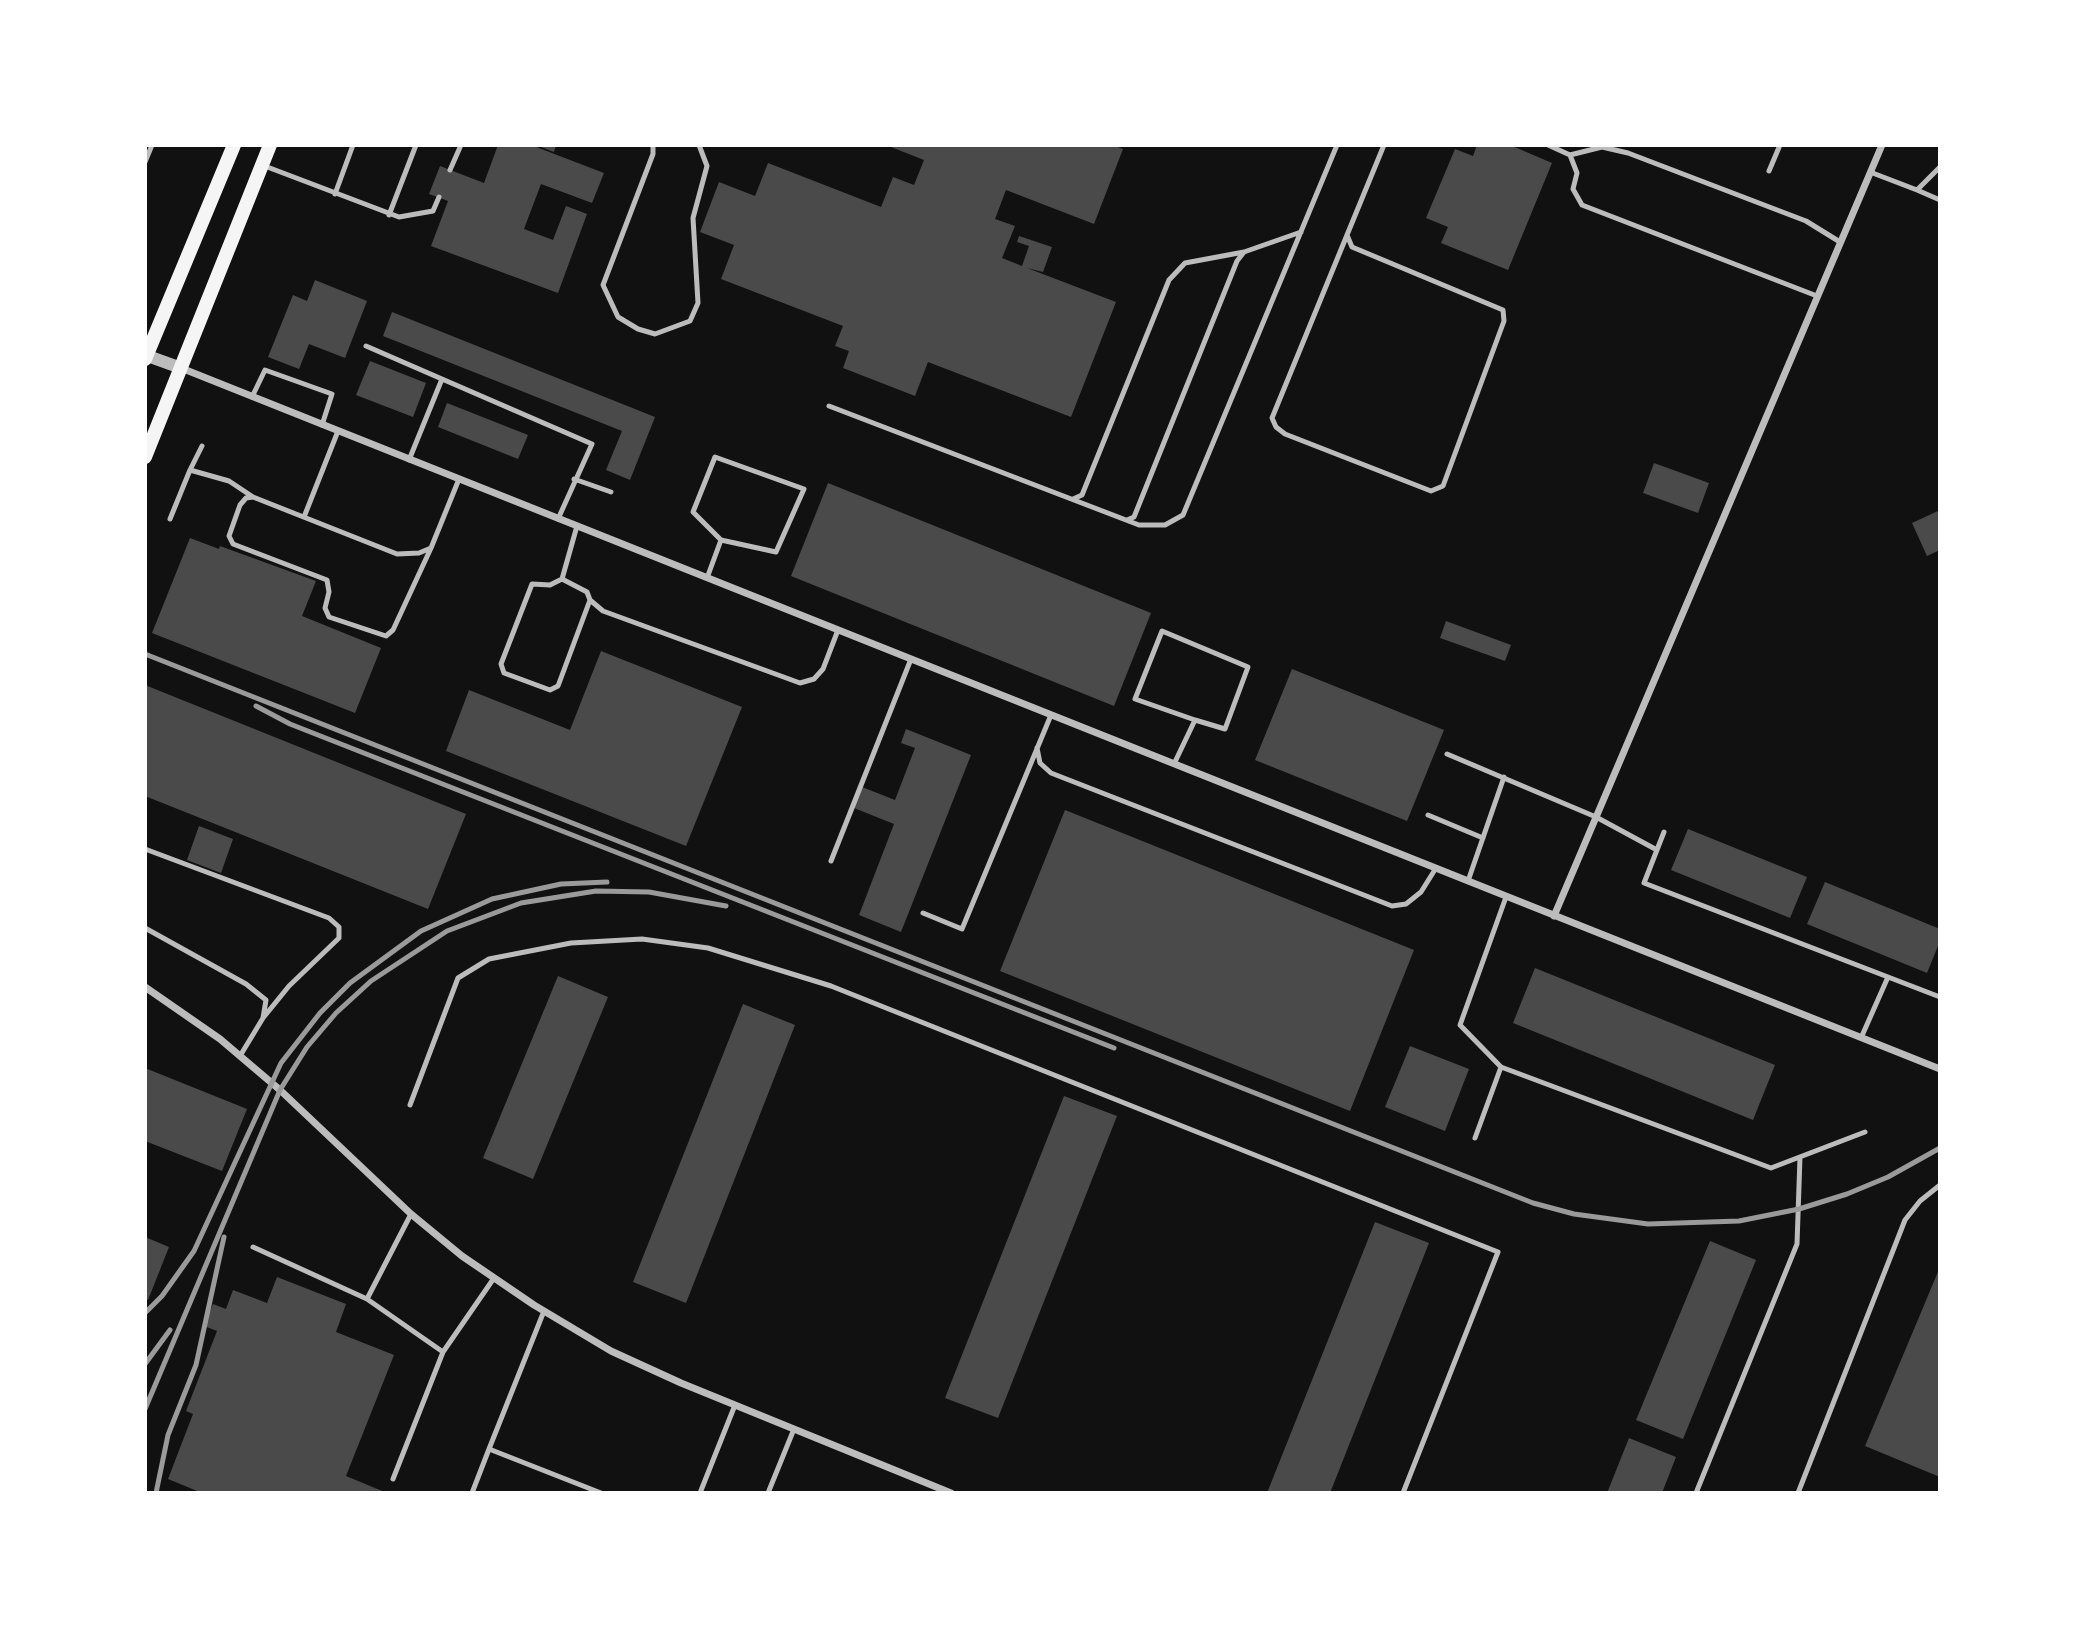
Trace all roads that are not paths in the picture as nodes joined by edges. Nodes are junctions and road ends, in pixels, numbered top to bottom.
1 (152, 145) edge
2 (234, 145) edge
3 (270, 145) edge
4 (353, 145) edge
5 (416, 145) edge
6 (461, 145) edge
7 (653, 145) edge
8 (699, 145) edge
9 (1337, 145) edge
10 (1384, 145) edge
11 (1548, 145) edge
12 (1780, 145) edge
13 (1882, 145) edge
14 (1570, 155) junction
15 (145, 162) edge
16 (262, 165) junction
17 (1940, 167) edge
18 (450, 170) dead end
19 (1769, 171) dead end
20 (1870, 172) junction
21 (1917, 190) junction
22 (335, 194) junction
23 (439, 197) dead end
24 (1940, 200) edge
25 (389, 215) junction
26 (1301, 232) junction
27 (1347, 234) junction
28 (1840, 242) junction
29 (1244, 252) junction
30 (1817, 296) junction
31 (366, 346) dead end
32 (146, 356) edge
33 (181, 368) junction
34 (442, 379) junction
35 (253, 397) junction
36 (829, 406) dead end
37 (322, 425) junction
38 (338, 431) junction
39 (202, 446) dead end
40 (145, 457) edge
41 (409, 460) junction
42 (190, 470) junction
43 (459, 479) junction
44 (574, 479) junction
45 (611, 492) dead end
46 (253, 497) junction
47 (1072, 499) junction
48 (304, 517) junction
49 (170, 519) dead end
50 (558, 519) junction
51 (1127, 520) junction
52 (577, 526) junction
53 (721, 540) junction
54 (431, 548) junction
55 (707, 578) junction
56 (562, 579) junction
57 (590, 600) junction
58 (838, 630) junction
59 (911, 659) junction
60 (1051, 715) junction
61 (1195, 720) junction
62 (1037, 748) junction
63 (1447, 754) dead end
64 (1174, 764) junction
65 (1504, 777) junction
66 (1428, 815) dead end
67 (1596, 817) junction
68 (1664, 832) dead end
69 (1483, 838) junction
70 (145, 849) edge
71 (1657, 850) junction
72 (831, 861) dead end
73 (1436, 869) junction
74 (1468, 881) junction
75 (1506, 897) junction
76 (923, 913) dead end
77 (1554, 916) junction
78 (145, 928) edge
79 (1888, 977) junction
80 (145, 987) edge
81 (1940, 997) edge
82 (263, 1018) junction
83 (1861, 1038) junction
84 (240, 1056) junction
85 (1501, 1067) junction
86 (1940, 1069) edge
87 (410, 1105) dead end
88 (1865, 1132) dead end
89 (1475, 1138) dead end
90 (1800, 1157) junction
91 (1940, 1185) edge
92 (411, 1214) junction
93 (253, 1247) dead end
94 (494, 1278) junction
95 (367, 1298) junction
96 (544, 1311) junction
97 (443, 1352) junction
98 (735, 1405) junction
99 (794, 1429) junction
100 (489, 1449) junction
101 (393, 1479) dead end
102 (472, 1493) edge
103 (601, 1493) edge
104 (700, 1493) edge
105 (768, 1493) edge
106 (951, 1493) edge
107 (1403, 1493) edge
108 (1696, 1493) edge
109 (1798, 1493) edge

1 - 15 lane
2 - 32 main road
3 - 16 main road
4 - 22 lane
5 - 25 lane
6 - 18 lane
7 - 8 lane
9 - 26 lane
10 - 27 lane
11 - 14 lane
12 - 19 lane
13 - 20 street
14 - 28 lane
14 - 30 lane
16 - 22 lane
16 - 33 main road
17 - 21 lane
20 - 21 lane
20 - 28 street
21 - 24 lane
22 - 25 lane
23 - 25 lane
26 - 29 lane
26 - 51 lane
27 - 27 lane
28 - 30 street
29 - 47 lane
29 - 51 lane
30 - 67 street
31 - 34 lane
32 - 33 street
33 - 35 street
33 - 40 main road
34 - 41 lane
34 - 44 lane
35 - 37 street
35 - 37 lane
36 - 47 lane
37 - 38 street
38 - 41 street
38 - 48 lane
39 - 42 lane
41 - 43 street
42 - 46 lane
42 - 49 lane
43 - 50 street
43 - 54 lane
44 - 45 lane
44 - 50 lane
46 - 48 lane
46 - 54 lane
47 - 51 lane
48 - 54 lane
50 - 52 street
52 - 55 street
52 - 56 lane
53 - 53 lane
53 - 55 lane
55 - 58 street
56 - 57 lane
56 - 57 lane
57 - 58 lane
58 - 59 street
59 - 60 street
59 - 72 lane
60 - 62 lane
60 - 64 street
61 - 61 lane
61 - 64 lane
62 - 73 lane
62 - 76 lane
63 - 65 lane
64 - 73 street
65 - 67 lane
65 - 69 lane
66 - 69 lane
67 - 71 lane
67 - 77 street
68 - 71 lane
69 - 74 lane
70 - 82 lane
71 - 79 lane
73 - 74 street
74 - 75 street
75 - 77 street
75 - 85 lane
77 - 83 street
78 - 82 lane
79 - 81 lane
79 - 83 lane
80 - 84 street
82 - 84 lane
83 - 86 street
84 - 92 street
85 - 89 lane
85 - 90 lane
87 - 107 lane
88 - 90 lane
90 - 108 lane
91 - 109 lane
92 - 94 street
92 - 95 lane
93 - 95 lane
94 - 96 street
94 - 97 lane
95 - 97 lane
96 - 98 street
96 - 100 lane
97 - 101 lane
98 - 99 street
98 - 104 lane
99 - 105 lane
99 - 106 street
100 - 102 lane
100 - 103 lane

